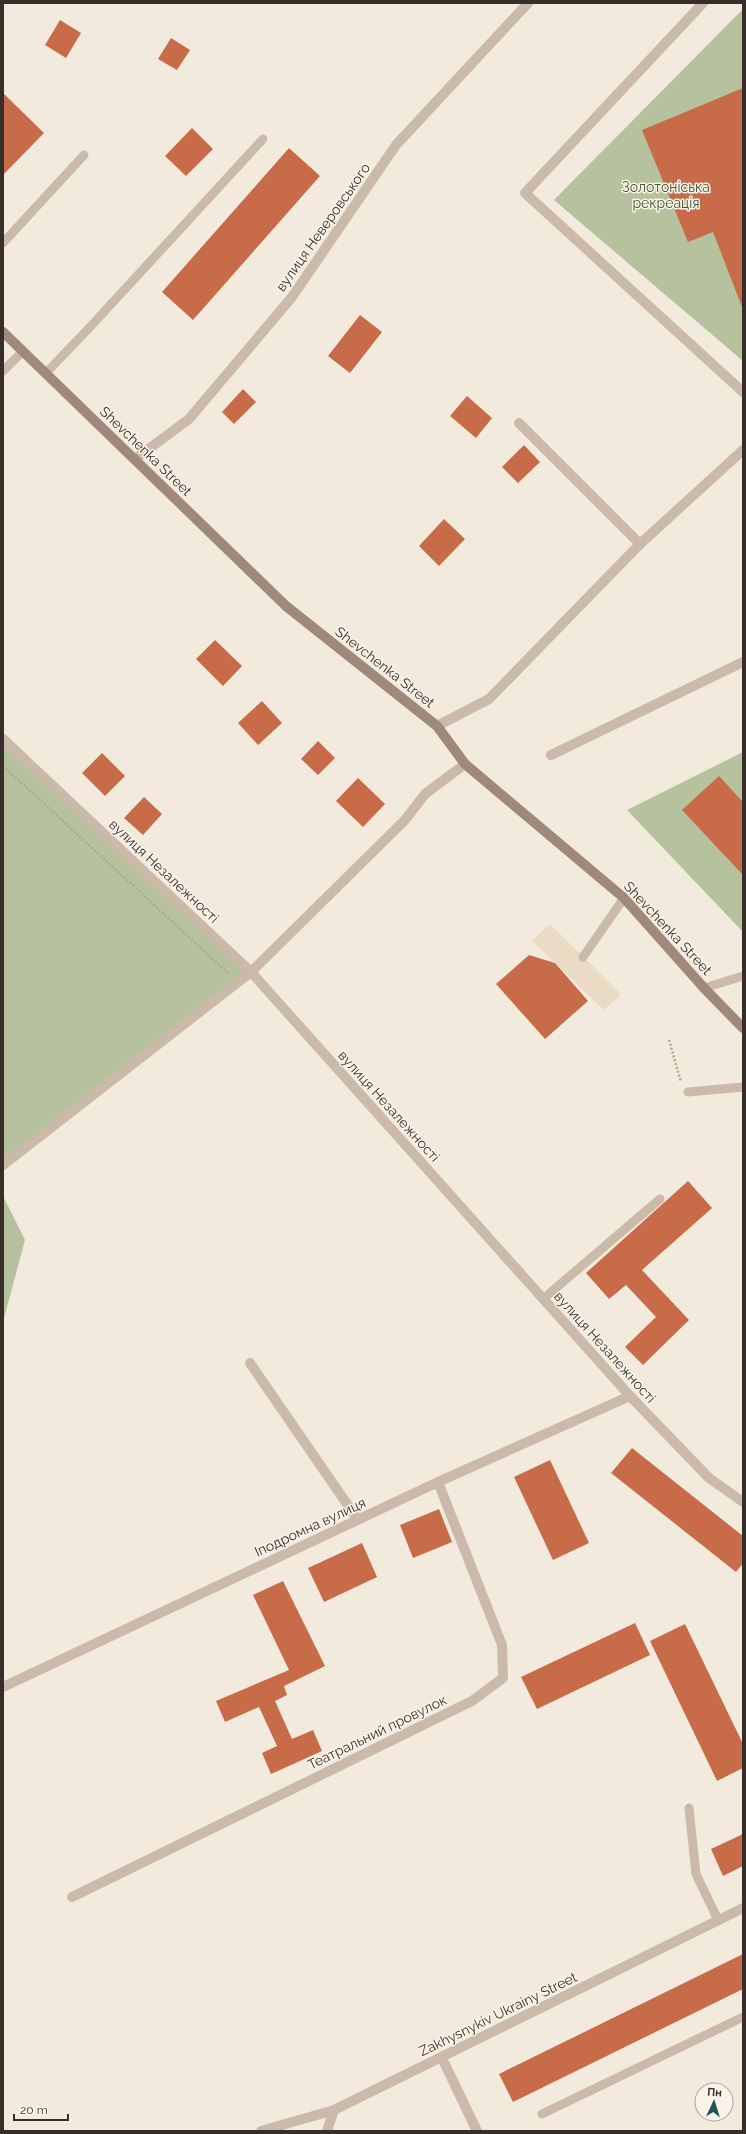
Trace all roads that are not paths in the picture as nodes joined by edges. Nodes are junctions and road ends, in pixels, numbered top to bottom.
1 (528, 3) edge
2 (703, 3) edge
3 (264, 139) dead end
4 (84, 155) dead end
5 (3, 243) edge
6 (3, 332) edge
7 (23, 351) junction
8 (3, 371) edge
9 (46, 373) junction
10 (743, 392) edge
11 (519, 423) dead end
12 (743, 450) edge
13 (135, 459) junction
14 (640, 544) junction
15 (743, 662) edge
16 (437, 726) junction
17 (3, 739) edge
18 (551, 755) dead end
19 (465, 764) junction
20 (624, 898) junction
21 (583, 957) dead end
22 (252, 972) junction
23 (743, 976) edge
24 (704, 988) junction
25 (743, 1028) edge
26 (743, 1087) edge
27 (685, 1089) road end
28 (3, 1165) edge
29 (660, 1199) dead end
30 (543, 1299) junction
31 (250, 1364) dead end
32 (630, 1396) junction
33 (438, 1482) junction
34 (743, 1502) edge
35 (358, 1520) junction
36 (3, 1687) edge
37 (689, 1808) dead end
38 (72, 1897) dead end
39 (743, 1908) edge
40 (718, 1920) junction
41 (743, 2017) edge
42 (442, 2058) junction
43 (334, 2110) junction
44 (542, 2114) dead end
45 (261, 2131) edge
46 (327, 2131) edge
47 (477, 2131) edge

1 - 13 street, вулиця Неверовського
2 - 10 street
3 - 9 lane
4 - 5 lane
6 - 7 main road, Shevchenka Street
7 - 8 lane
7 - 9 main road, Shevchenka Street
9 - 13 main road, Shevchenka Street
11 - 14 street
12 - 14 street
13 - 16 main road, Shevchenka Street
14 - 16 street
15 - 18 street
16 - 19 main road, Shevchenka Street
17 - 22 street, вулиця Незалежності
19 - 20 main road, Shevchenka Street
19 - 22 street
20 - 21 lane
20 - 24 main road, Shevchenka Street
22 - 28 street
22 - 30 street, вулиця Незалежності
23 - 24 lane
24 - 25 main road, Shevchenka Street
26 - 27 lane
29 - 30 lane
30 - 32 street, вулиця Незалежності
31 - 35 street
32 - 33 street, Іподромна вулиця
32 - 34 street, вулиця Незалежності
33 - 35 street, Іподромна вулиця
33 - 38 street, Театральний провулок
35 - 36 street, Іподромна вулиця
37 - 40 lane
39 - 40 street, Zakhysnykiv Ukrainy Street
40 - 42 street, Zakhysnykiv Ukrainy Street
41 - 44 lane
42 - 43 street, Zakhysnykiv Ukrainy Street
42 - 47 street
43 - 45 street, Zakhysnykiv Ukrainy Street
43 - 46 street

